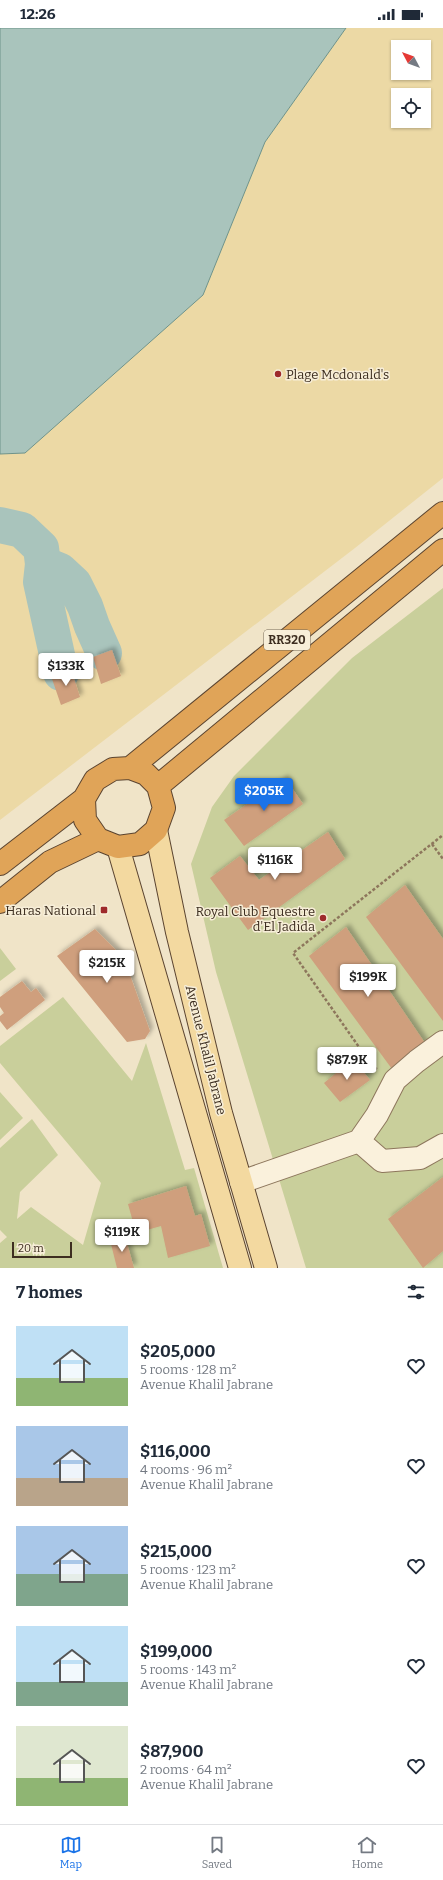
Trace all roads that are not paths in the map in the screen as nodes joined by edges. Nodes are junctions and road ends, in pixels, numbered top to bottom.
1 (443, 513) edge
2 (443, 550) edge
3 (130, 768) junction
4 (158, 786) junction
5 (84, 799) junction
6 (156, 830) junction
7 (98, 839) junction
8 (118, 847) junction
9 (0, 864) edge
10 (0, 902) edge
11 (443, 1042) edge
12 (359, 1141) junction
13 (443, 1145) edge
14 (241, 1182) junction
15 (240, 1268) edge
16 (266, 1268) edge

1 - 3 highway, RR320
2 - 4 highway, RR320
3 - 4 highway
3 - 5 highway
4 - 6 highway
5 - 7 highway
5 - 9 highway
6 - 8 highway
6 - 14 main road, Avenue Khalil Jabrane
7 - 8 highway
7 - 10 highway
8 - 15 main road, Avenue Khalil Jabrane
11 - 12 street
12 - 13 street
12 - 14 street
14 - 16 main road, Avenue Khalil Jabrane

